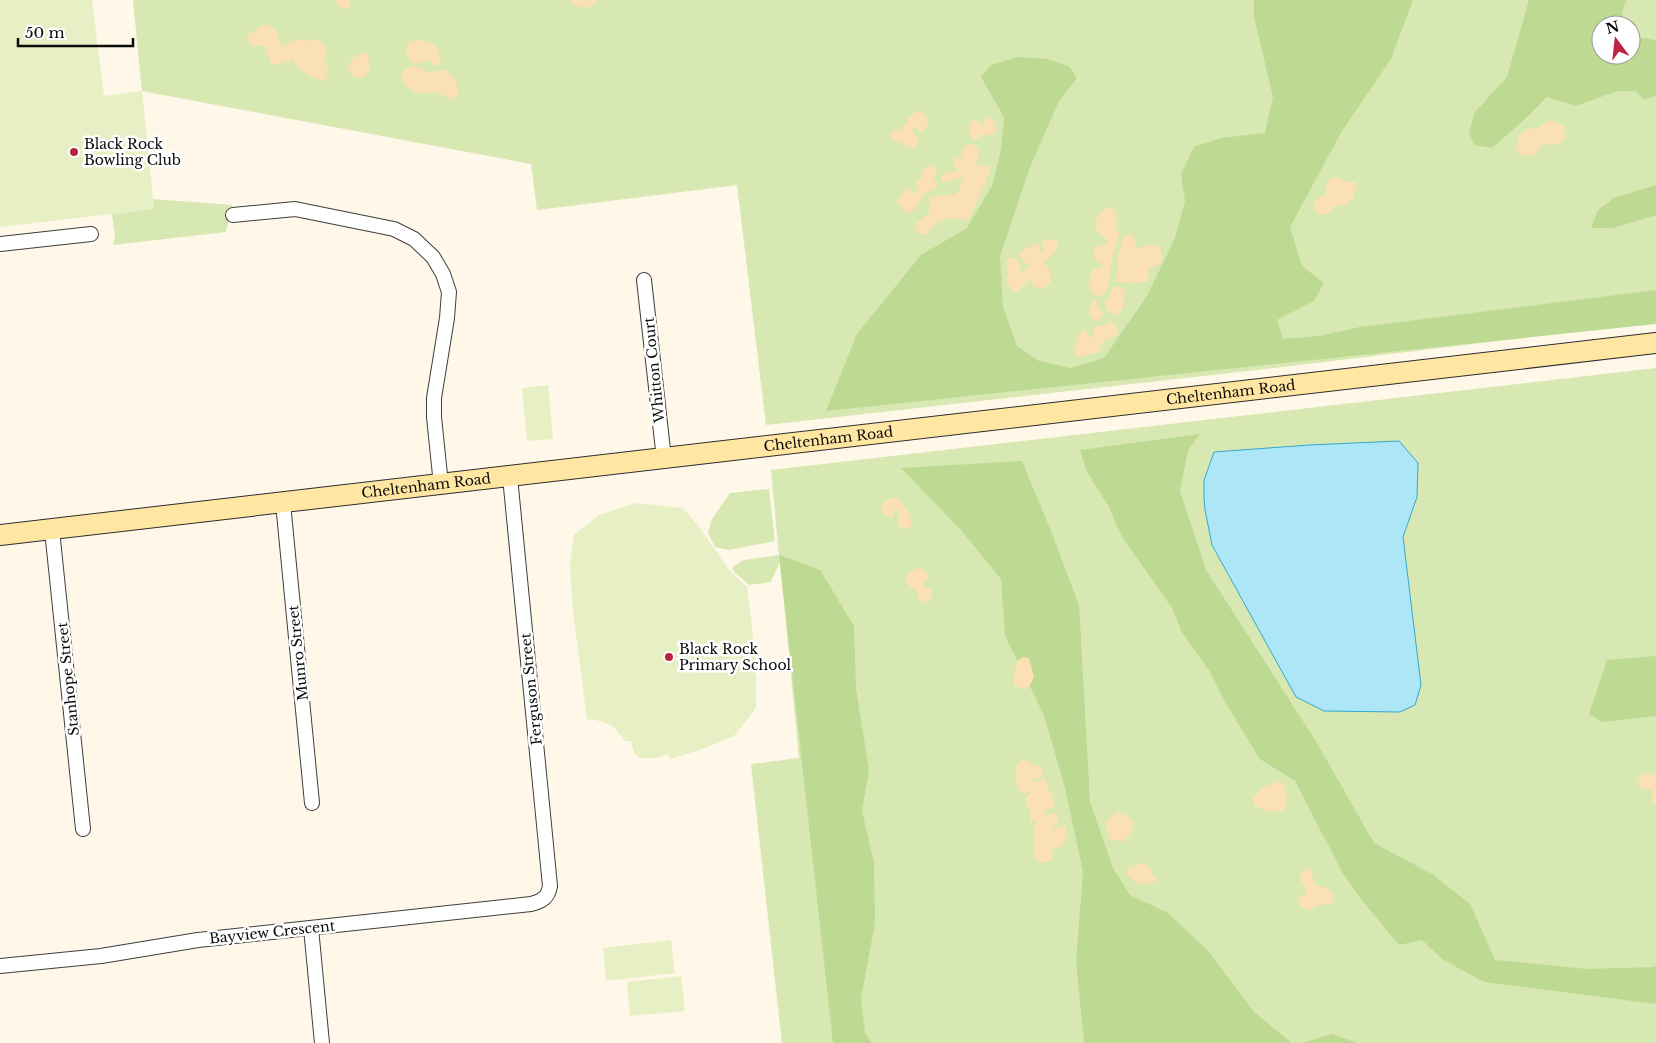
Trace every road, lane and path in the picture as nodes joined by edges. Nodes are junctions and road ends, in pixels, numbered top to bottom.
1 (233, 215) dead end
2 (91, 234) dead end
3 (0, 244) edge
4 (644, 280) dead end
5 (1656, 343) edge
6 (664, 459) junction
7 (510, 477) junction
8 (441, 485) junction
9 (283, 503) junction
10 (52, 530) junction
11 (0, 535) edge
12 (312, 804) dead end
13 (83, 829) dead end
14 (544, 899) joint
15 (311, 928) junction
16 (0, 966) edge
17 (322, 1043) edge

1 - 8 street
2 - 3 street
4 - 6 street, Whitton Court
5 - 6 street, Cheltenham Road
6 - 7 street, Cheltenham Road
7 - 8 street, Cheltenham Road
7 - 14 street, Ferguson Street
8 - 9 street, Cheltenham Road
9 - 10 street, Cheltenham Road
9 - 12 street, Munro Street
10 - 11 street, Cheltenham Road
10 - 13 street, Stanhope Street
14 - 15 street, Bayview Crescent
15 - 16 street, Bayview Crescent
15 - 17 street

